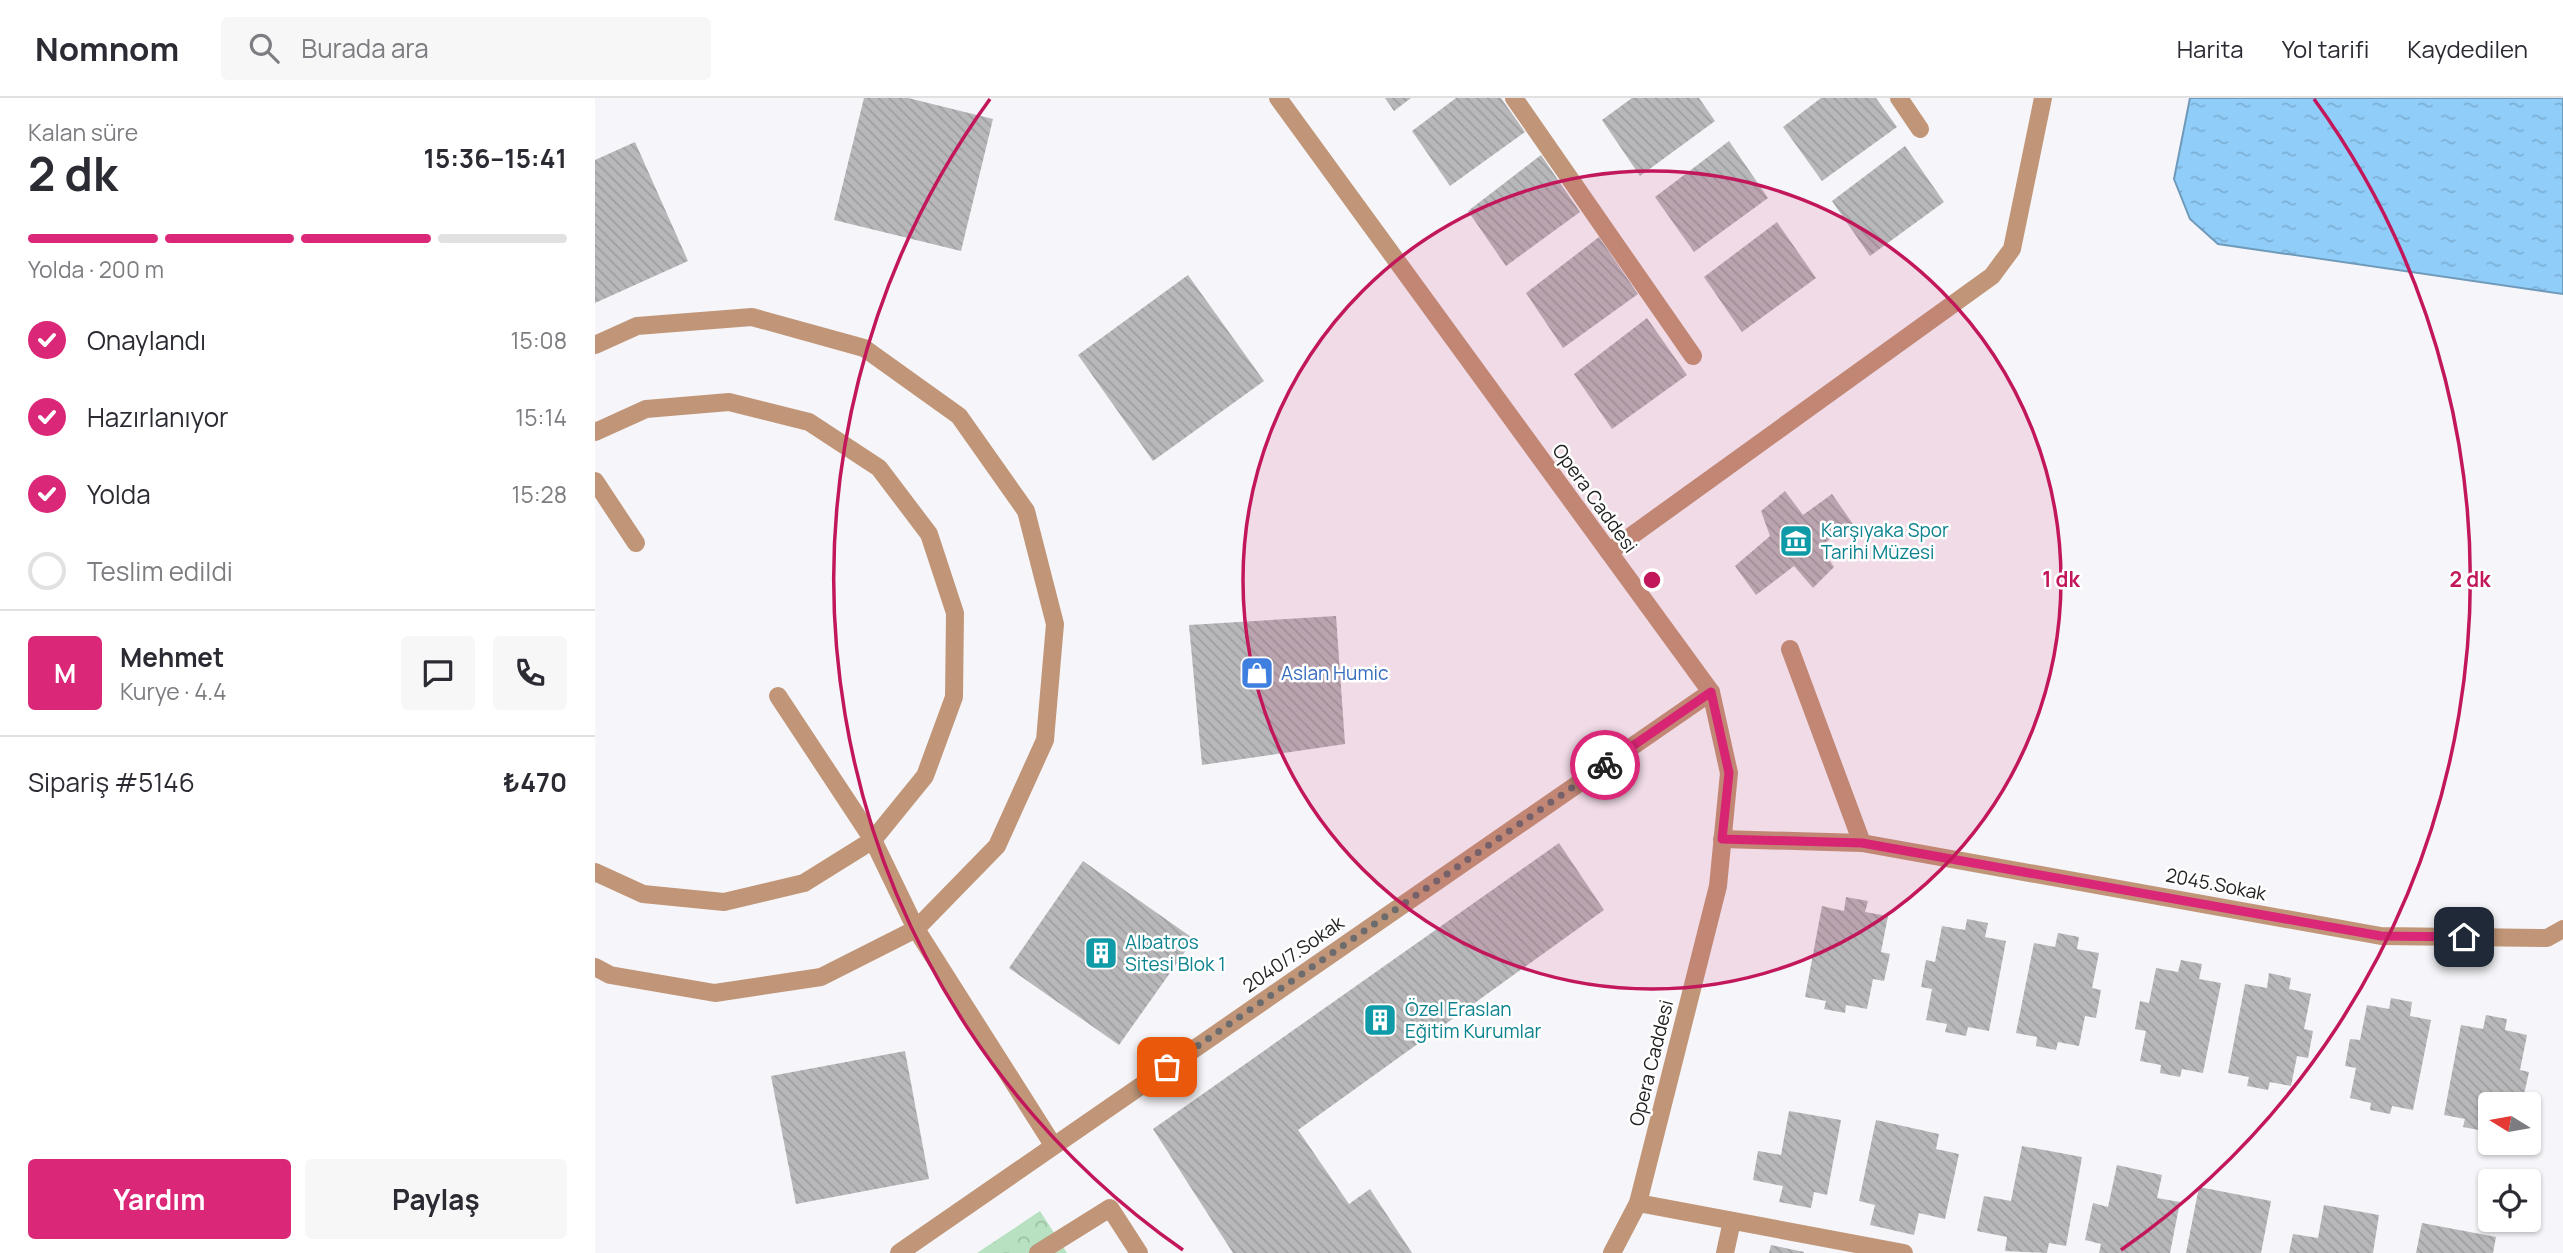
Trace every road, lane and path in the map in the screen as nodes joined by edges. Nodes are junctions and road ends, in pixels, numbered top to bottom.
1 (1277, 98) edge
2 (1514, 98) edge
3 (1899, 98) edge
4 (2043, 98) edge
5 (1920, 129) dead end
6 (595, 345) edge
7 (1693, 356) dead end
8 (595, 432) edge
9 (595, 481) edge
10 (636, 543) dead end
11 (1609, 552) junction
12 (1790, 649) dead end
13 (1711, 692) junction
14 (778, 696) dead end
15 (1722, 839) junction
16 (873, 840) junction
17 (1862, 843) junction
18 (595, 872) edge
19 (916, 929) junction
20 (2563, 929) edge
21 (595, 967) edge
22 (1053, 1145) junction
23 (1638, 1203) junction
24 (1733, 1221) junction
25 (900, 1253) edge
26 (1038, 1253) edge
27 (1139, 1253) edge
28 (1612, 1253) edge
29 (1725, 1253) edge
30 (1904, 1253) edge

1 - 11 street, Opera Caddesi
2 - 7 street
3 - 5 street
4 - 11 street
6 - 19 street
8 - 16 street
9 - 10 street
11 - 13 street, Opera Caddesi
12 - 17 street
13 - 15 street, Opera Caddesi
13 - 22 street, 2040/7.Sokak
14 - 16 street
15 - 17 street, 2045.Sokak
15 - 23 street, Opera Caddesi
16 - 18 street
16 - 19 street
17 - 20 street, 2045.Sokak
19 - 21 street
19 - 22 street
22 - 25 street, 2040/7.Sokak
23 - 24 street
23 - 28 street, Opera Caddesi
24 - 29 street
24 - 30 street
26 - 27 street

